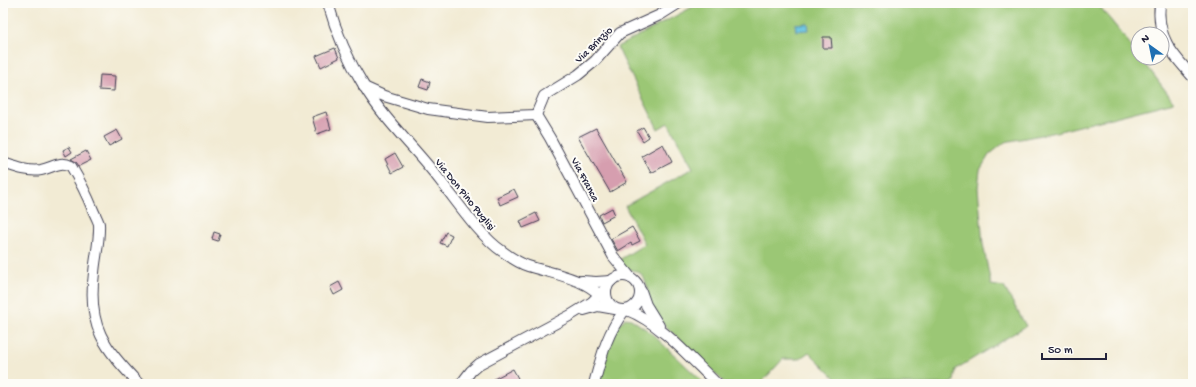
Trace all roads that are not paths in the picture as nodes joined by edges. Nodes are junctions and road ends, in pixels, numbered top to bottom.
1 (328, 3) edge
2 (679, 3) edge
3 (1160, 3) edge
4 (1193, 77) edge
5 (364, 87) junction
6 (536, 115) junction
7 (3, 163) edge
8 (613, 256) junction
9 (631, 278) junction
10 (576, 280) junction
11 (640, 290) junction
12 (611, 299) junction
13 (662, 331) junction
14 (610, 333) junction
15 (139, 384) edge
16 (461, 384) edge
17 (594, 384) edge
18 (717, 384) edge

1 - 5 street, Via Don Pino Puglisi
2 - 6 street, Via Brinzio
3 - 4 street
5 - 6 street
5 - 10 street, Via Don Pino Puglisi
6 - 8 street, Via Franca
7 - 15 street
8 - 9 street, Via Franca
8 - 12 street
9 - 11 street, Via Franca
9 - 12 street
10 - 12 street
10 - 12 street
11 - 12 street
11 - 13 street, Via Franca
12 - 13 street
12 - 14 street
12 - 14 street
12 - 16 street
13 - 18 street
14 - 17 street

